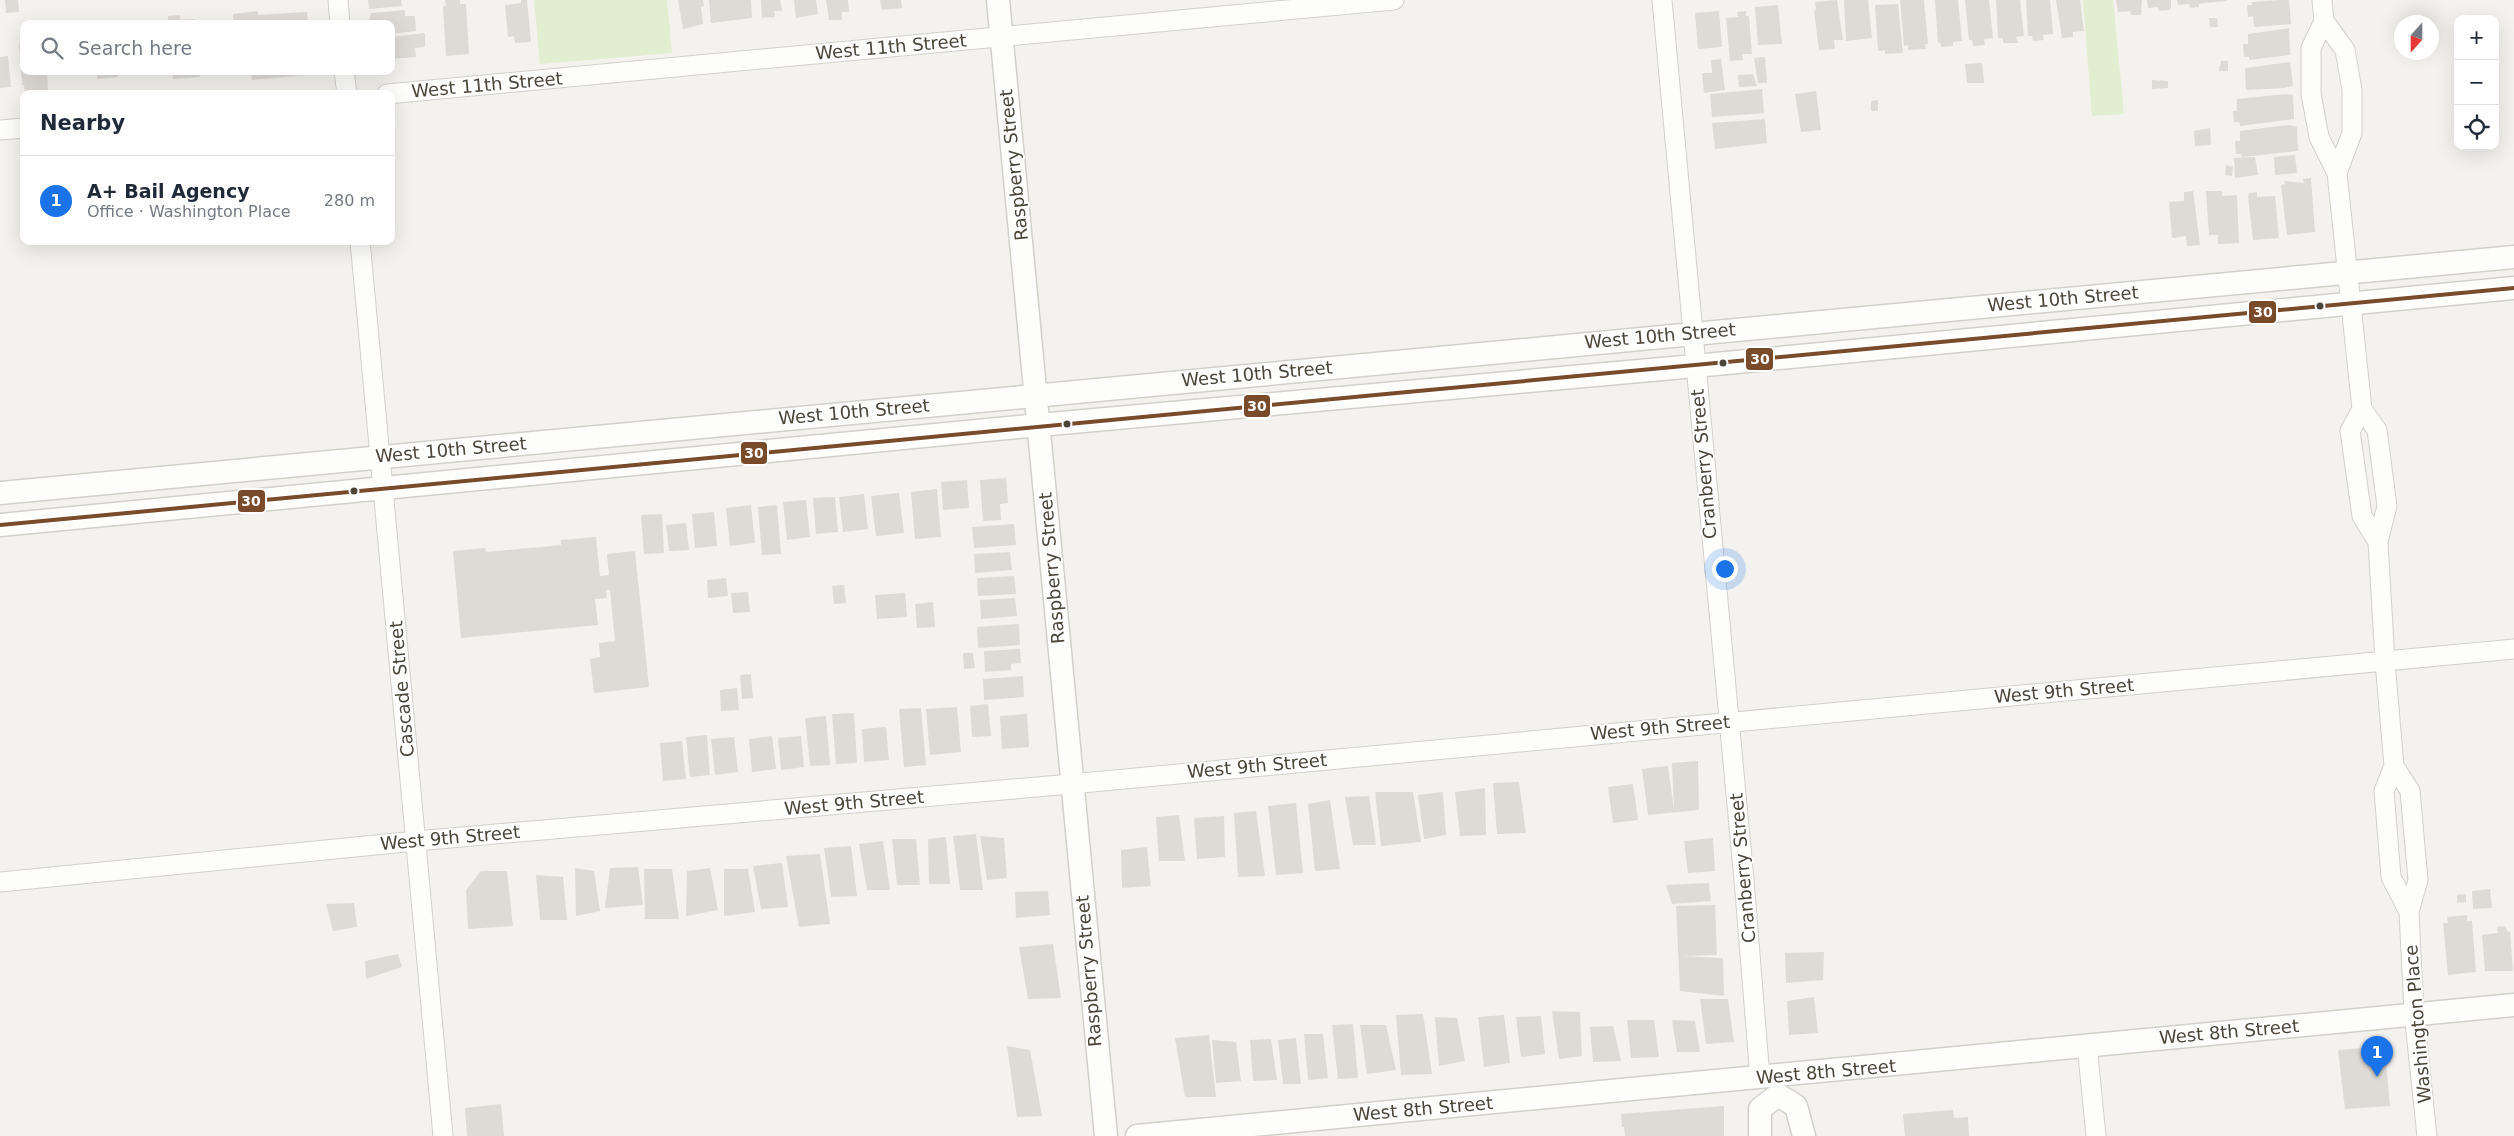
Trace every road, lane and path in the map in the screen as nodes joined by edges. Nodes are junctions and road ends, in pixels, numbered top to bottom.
1 (338, 0) edge
2 (998, 0) edge
3 (1394, 0) edge
4 (1662, 0) edge
5 (2322, 0) edge
6 (340, 20) edge
7 (2324, 21) junction
8 (1002, 37) junction
9 (345, 75) edge
10 (346, 90) edge
11 (395, 93) edge
12 (20, 128) edge
13 (0, 130) edge
14 (2337, 173) junction
15 (360, 245) edge
16 (2514, 257) edge
17 (2349, 273) junction
18 (2514, 288) edge
19 (2352, 302) junction
20 (2019, 304) junction
21 (1692, 333) junction
22 (2023, 334) junction
23 (1363, 364) junction
24 (1695, 366) junction
25 (1036, 395) junction
26 (1365, 395) junction
27 (2362, 409) junction
28 (1039, 425) junction
29 (612, 435) junction
30 (381, 457) junction
31 (614, 466) junction
32 (50, 488) junction
33 (384, 489) junction
34 (0, 493) edge
35 (53, 520) junction
36 (0, 525) edge
37 (2378, 542) junction
38 (2514, 650) edge
39 (2385, 662) junction
40 (1729, 722) junction
41 (2394, 766) junction
42 (1071, 784) junction
43 (416, 841) junction
44 (0, 882) edge
45 (2409, 912) junction
46 (2514, 1004) edge
47 (2414, 1013) junction
48 (2087, 1045) junction
49 (1772, 1083) junction
50 (443, 1136) edge
51 (1106, 1136) edge
52 (1137, 1136) edge
53 (1760, 1136) edge
54 (1804, 1136) edge
55 (2096, 1136) edge
56 (2427, 1136) edge

1 - 6 street
2 - 8 street, Raspberry Street
3 - 8 street, West 11th Street
4 - 21 street, Cranberry Street
5 - 7 street
7 - 14 street
7 - 14 street
8 - 11 street, West 11th Street
8 - 25 street, Raspberry Street
9 - 10 street
12 - 13 street
14 - 17 street
15 - 30 street, Cascade Street
16 - 17 street, West 10th Street
17 - 19 street
17 - 20 street, West 10th Street
18 - 19 street, West 10th Street
19 - 22 street, West 10th Street
19 - 27 street
20 - 21 street, West 10th Street
20 - 22 street
21 - 23 street, West 10th Street
21 - 24 street, Cranberry Street
22 - 24 street, West 10th Street
23 - 25 street, West 10th Street
23 - 26 street
24 - 26 street, West 10th Street
24 - 40 street, Cranberry Street
25 - 28 street, Raspberry Street
25 - 29 street, West 10th Street
26 - 28 street, West 10th Street
27 - 37 street, Washington Place
27 - 37 street, Washington Place
28 - 31 street, West 10th Street
28 - 42 street, Raspberry Street
29 - 30 street, West 10th Street
29 - 31 street
30 - 32 street, West 10th Street
30 - 33 street, Cascade Street
31 - 33 street, West 10th Street
32 - 34 street, West 10th Street
32 - 35 street
33 - 35 street, West 10th Street
33 - 43 street, Cascade Street
35 - 36 street, West 10th Street
37 - 39 street, Washington Place
38 - 39 street, West 9th Street
39 - 40 street, West 9th Street
39 - 41 street, Washington Place
40 - 42 street, West 9th Street
40 - 49 street, Cranberry Street
41 - 45 street, Washington Place
41 - 45 street, Washington Place
42 - 43 street, West 9th Street
42 - 51 street, Raspberry Street
43 - 44 street, West 9th Street
43 - 50 street, Cascade Street
45 - 47 street, Washington Place
46 - 47 street, West 8th Street
47 - 48 street, West 8th Street
47 - 56 street, Washington Place
48 - 49 street, West 8th Street
48 - 55 street
49 - 52 street, West 8th Street
49 - 53 street
49 - 54 street

